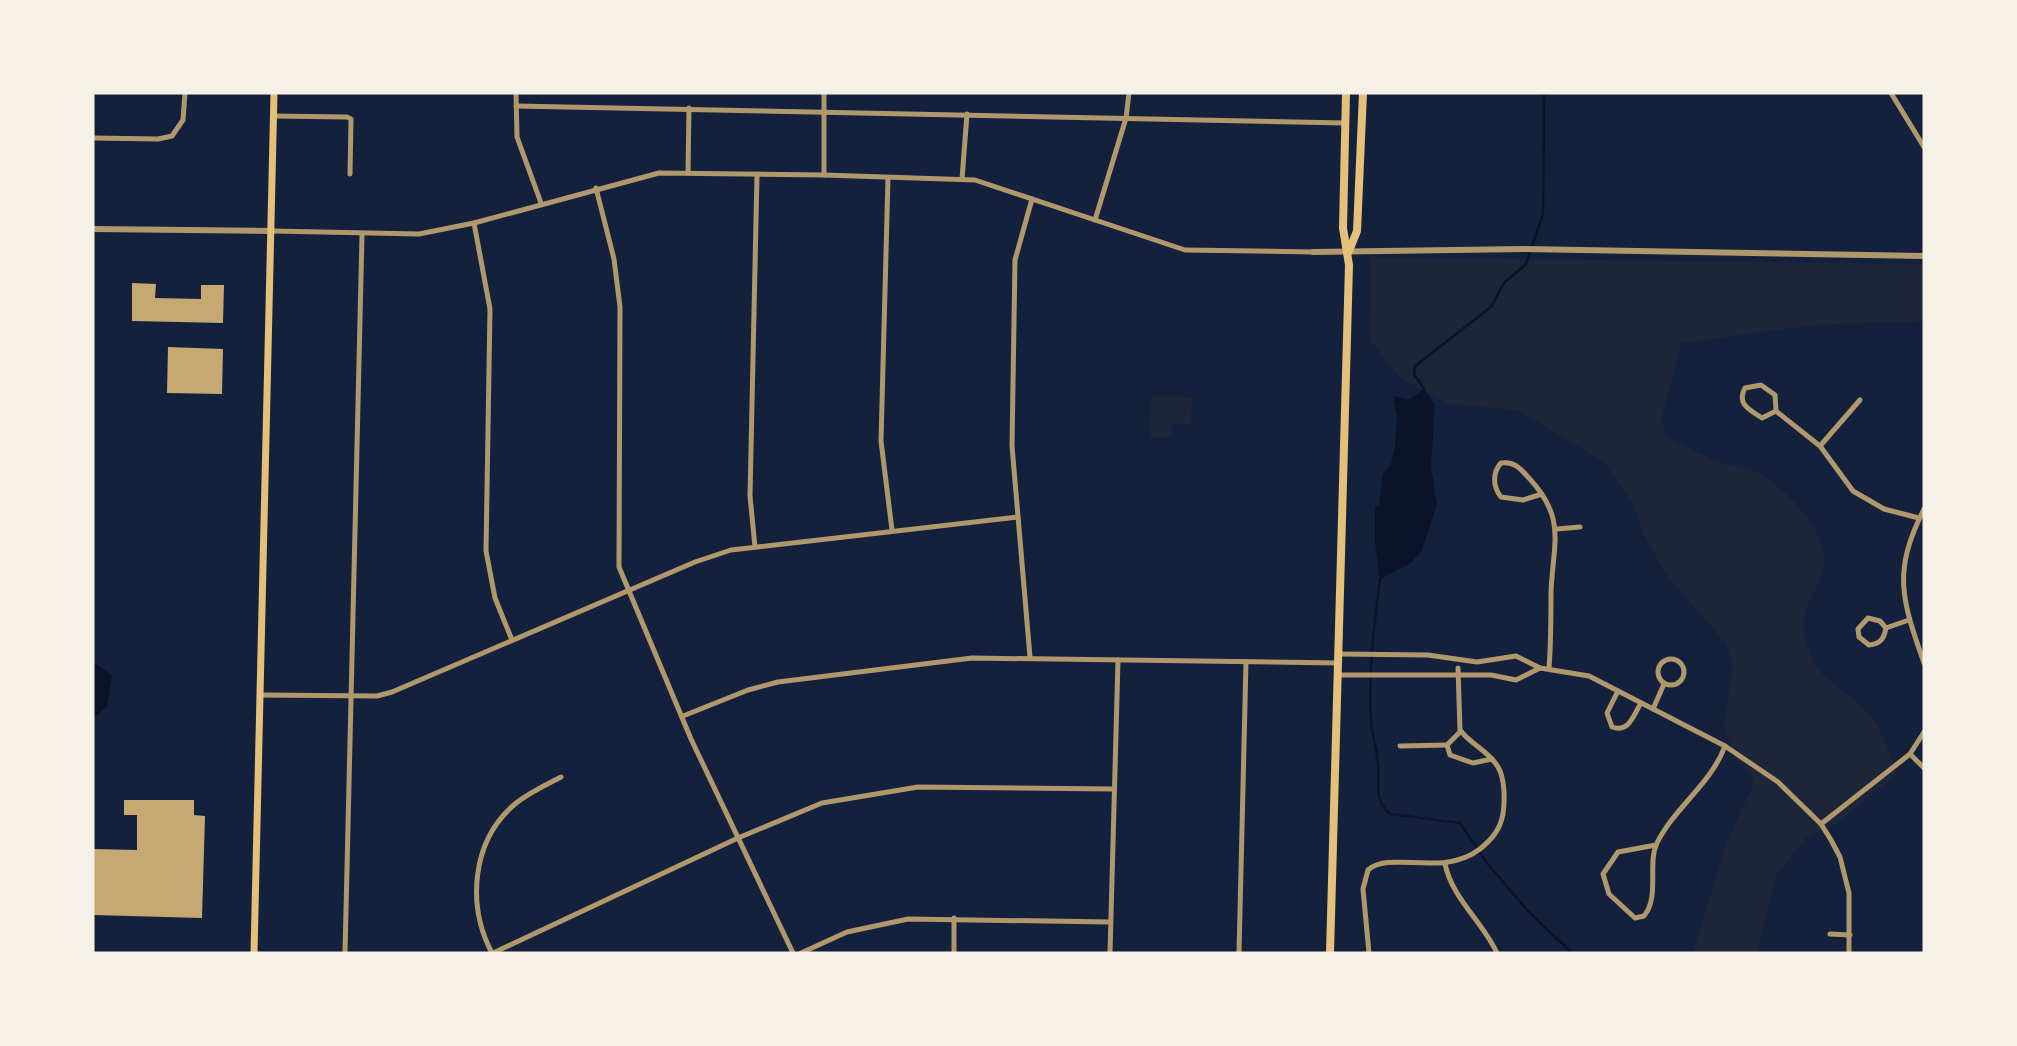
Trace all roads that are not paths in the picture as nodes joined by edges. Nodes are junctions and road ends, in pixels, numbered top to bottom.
1 (185, 93) edge
2 (274, 93) edge
3 (516, 93) edge
4 (824, 93) edge
5 (1129, 93) edge
6 (1346, 93) edge
7 (1363, 93) edge
8 (1891, 93) edge
9 (516, 106) junction
10 (689, 108) junction
11 (824, 110) junction
12 (967, 114) junction
13 (273, 116) junction
14 (1126, 118) junction
15 (1345, 123) junction
16 (93, 138) edge
17 (1924, 147) edge
18 (688, 173) junction
19 (350, 174) dead end
20 (757, 175) junction
21 (824, 175) junction
22 (888, 178) junction
23 (962, 179) junction
24 (596, 188) junction
25 (1032, 199) junction
26 (541, 203) junction
27 (1095, 220) junction
28 (474, 223) junction
29 (93, 229) edge
30 (272, 231) junction
31 (362, 235) junction
32 (1313, 251) joint
33 (1349, 251) junction
34 (1924, 256) edge
35 (1860, 400) dead end
36 (1776, 411) junction
37 (1820, 446) junction
38 (1542, 494) junction
39 (1924, 509) edge
40 (1018, 517) junction
41 (1919, 518) junction
42 (1580, 527) dead end
43 (1557, 529) junction
44 (892, 530) junction
45 (754, 547) junction
46 (629, 590) junction
47 (1909, 620) junction
48 (1886, 628) junction
49 (512, 640) junction
50 (1030, 657) junction
51 (1339, 658) junction
52 (1118, 660) junction
53 (1246, 662) junction
54 (1924, 663) edge
55 (1540, 667) junction
56 (1458, 668) dead end
57 (1549, 668) junction
58 (1338, 675) junction
59 (1458, 676) junction
60 (1664, 684) junction
61 (1618, 691) junction
62 (261, 695) junction
63 (350, 696) junction
64 (1641, 703) junction
65 (1653, 709) junction
66 (683, 716) junction
67 (1461, 731) junction
68 (1924, 732) edge
69 (1447, 744) junction
70 (1400, 746) dead end
71 (1725, 746) junction
72 (1910, 754) junction
73 (1492, 759) junction
74 (1924, 768) edge
75 (561, 777) dead end
76 (1113, 789) junction
77 (1821, 824) junction
78 (738, 838) junction
79 (1656, 845) junction
80 (1445, 864) junction
81 (954, 918) junction
82 (1110, 922) junction
83 (1830, 934) dead end
84 (1850, 934) junction
85 (254, 953) edge
86 (345, 953) edge
87 (493, 953) edge
88 (793, 953) edge
89 (801, 953) edge
90 (954, 953) edge
91 (1110, 953) edge
92 (1239, 953) edge
93 (1330, 953) edge
94 (1369, 953) edge
95 (1497, 953) edge
96 (1849, 953) edge

1 - 16 street
2 - 13 main road
3 - 9 street
4 - 11 street
5 - 14 street
6 - 15 main road
7 - 33 main road
8 - 17 street
9 - 10 street
9 - 26 street
10 - 11 street
10 - 18 street
11 - 12 street
11 - 21 street
12 - 14 street
12 - 23 street
13 - 19 street
13 - 30 main road
14 - 15 street
14 - 27 street
15 - 33 main road
18 - 20 street
18 - 24 street
20 - 21 street
20 - 45 street
21 - 22 street
22 - 23 street
22 - 44 street
23 - 25 street
24 - 26 street
24 - 46 street
25 - 27 street
25 - 40 street
26 - 28 street
27 - 32 street
28 - 31 street
28 - 49 street
29 - 30 street
30 - 31 street
30 - 62 main road
31 - 63 street
32 - 33 street
33 - 34 street
33 - 51 main road
35 - 37 street
36 - 36 street
36 - 37 street
37 - 41 street
38 - 38 street
38 - 43 street
39 - 41 street
40 - 44 street
40 - 50 street
41 - 47 street
42 - 43 street
43 - 57 street
44 - 45 street
45 - 46 street
46 - 49 street
46 - 66 street
47 - 48 street
47 - 54 street
48 - 48 street
49 - 63 street
50 - 52 street
50 - 66 street
51 - 53 street
51 - 55 street
51 - 58 main road
52 - 53 street
52 - 76 street
53 - 92 street
55 - 57 street
55 - 59 street
56 - 59 street
57 - 61 street
58 - 59 street
58 - 93 main road
59 - 67 street
60 - 60 street
60 - 65 street
61 - 64 street
61 - 64 street
62 - 63 street
62 - 85 main road
63 - 86 street
64 - 65 street
65 - 71 street
66 - 78 street
67 - 69 street
67 - 73 street
68 - 72 street
69 - 70 street
69 - 73 street
71 - 77 street
71 - 79 street
72 - 74 street
72 - 77 street
73 - 80 street
75 - 87 street
76 - 78 street
76 - 82 street
77 - 84 street
78 - 87 street
78 - 88 street
79 - 79 street
80 - 94 street
80 - 95 street
81 - 82 street
81 - 89 street
81 - 90 street
82 - 91 street
83 - 84 street
84 - 96 street

